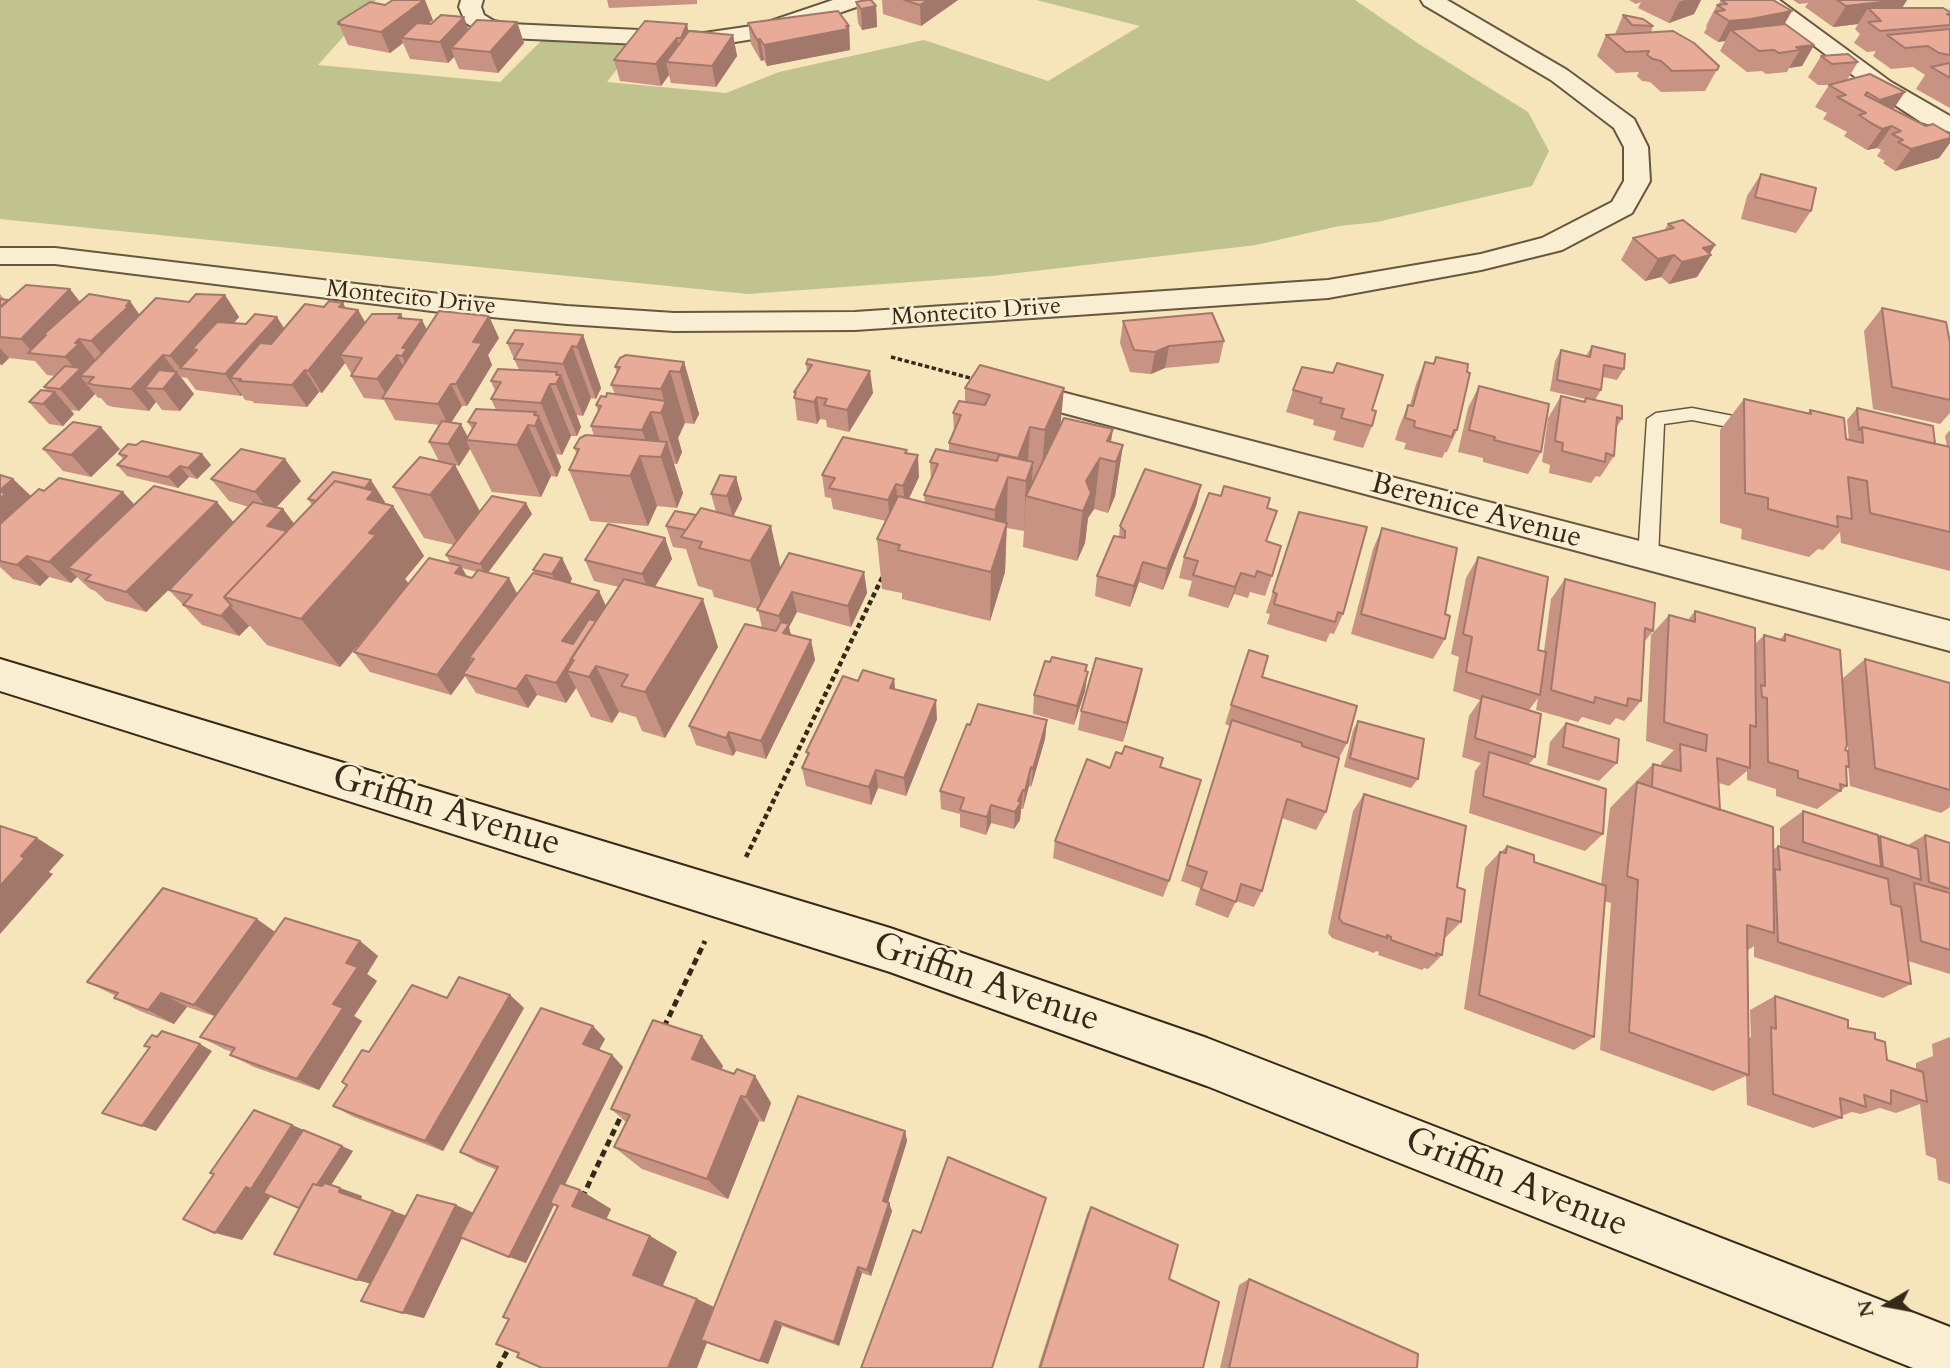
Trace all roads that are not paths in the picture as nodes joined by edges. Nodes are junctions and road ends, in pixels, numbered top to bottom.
1 (472, 0) edge
2 (854, 0) edge
3 (1432, 0) edge
4 (1765, 0) edge
5 (776, 6) dead end
6 (764, 31) junction
7 (1950, 125) edge
8 (0, 256) edge
9 (1001, 387) edge
10 (1767, 430) edge
11 (1648, 557) junction
12 (1950, 636) edge
13 (0, 675) edge
14 (1950, 1355) edge

1 - 6 street
2 - 6 street
3 - 8 street, Montecito Drive
4 - 7 street
5 - 6 street
9 - 11 street, Berenice Avenue
10 - 11 lane
11 - 12 street, Berenice Avenue
13 - 14 street, Griffin Avenue

